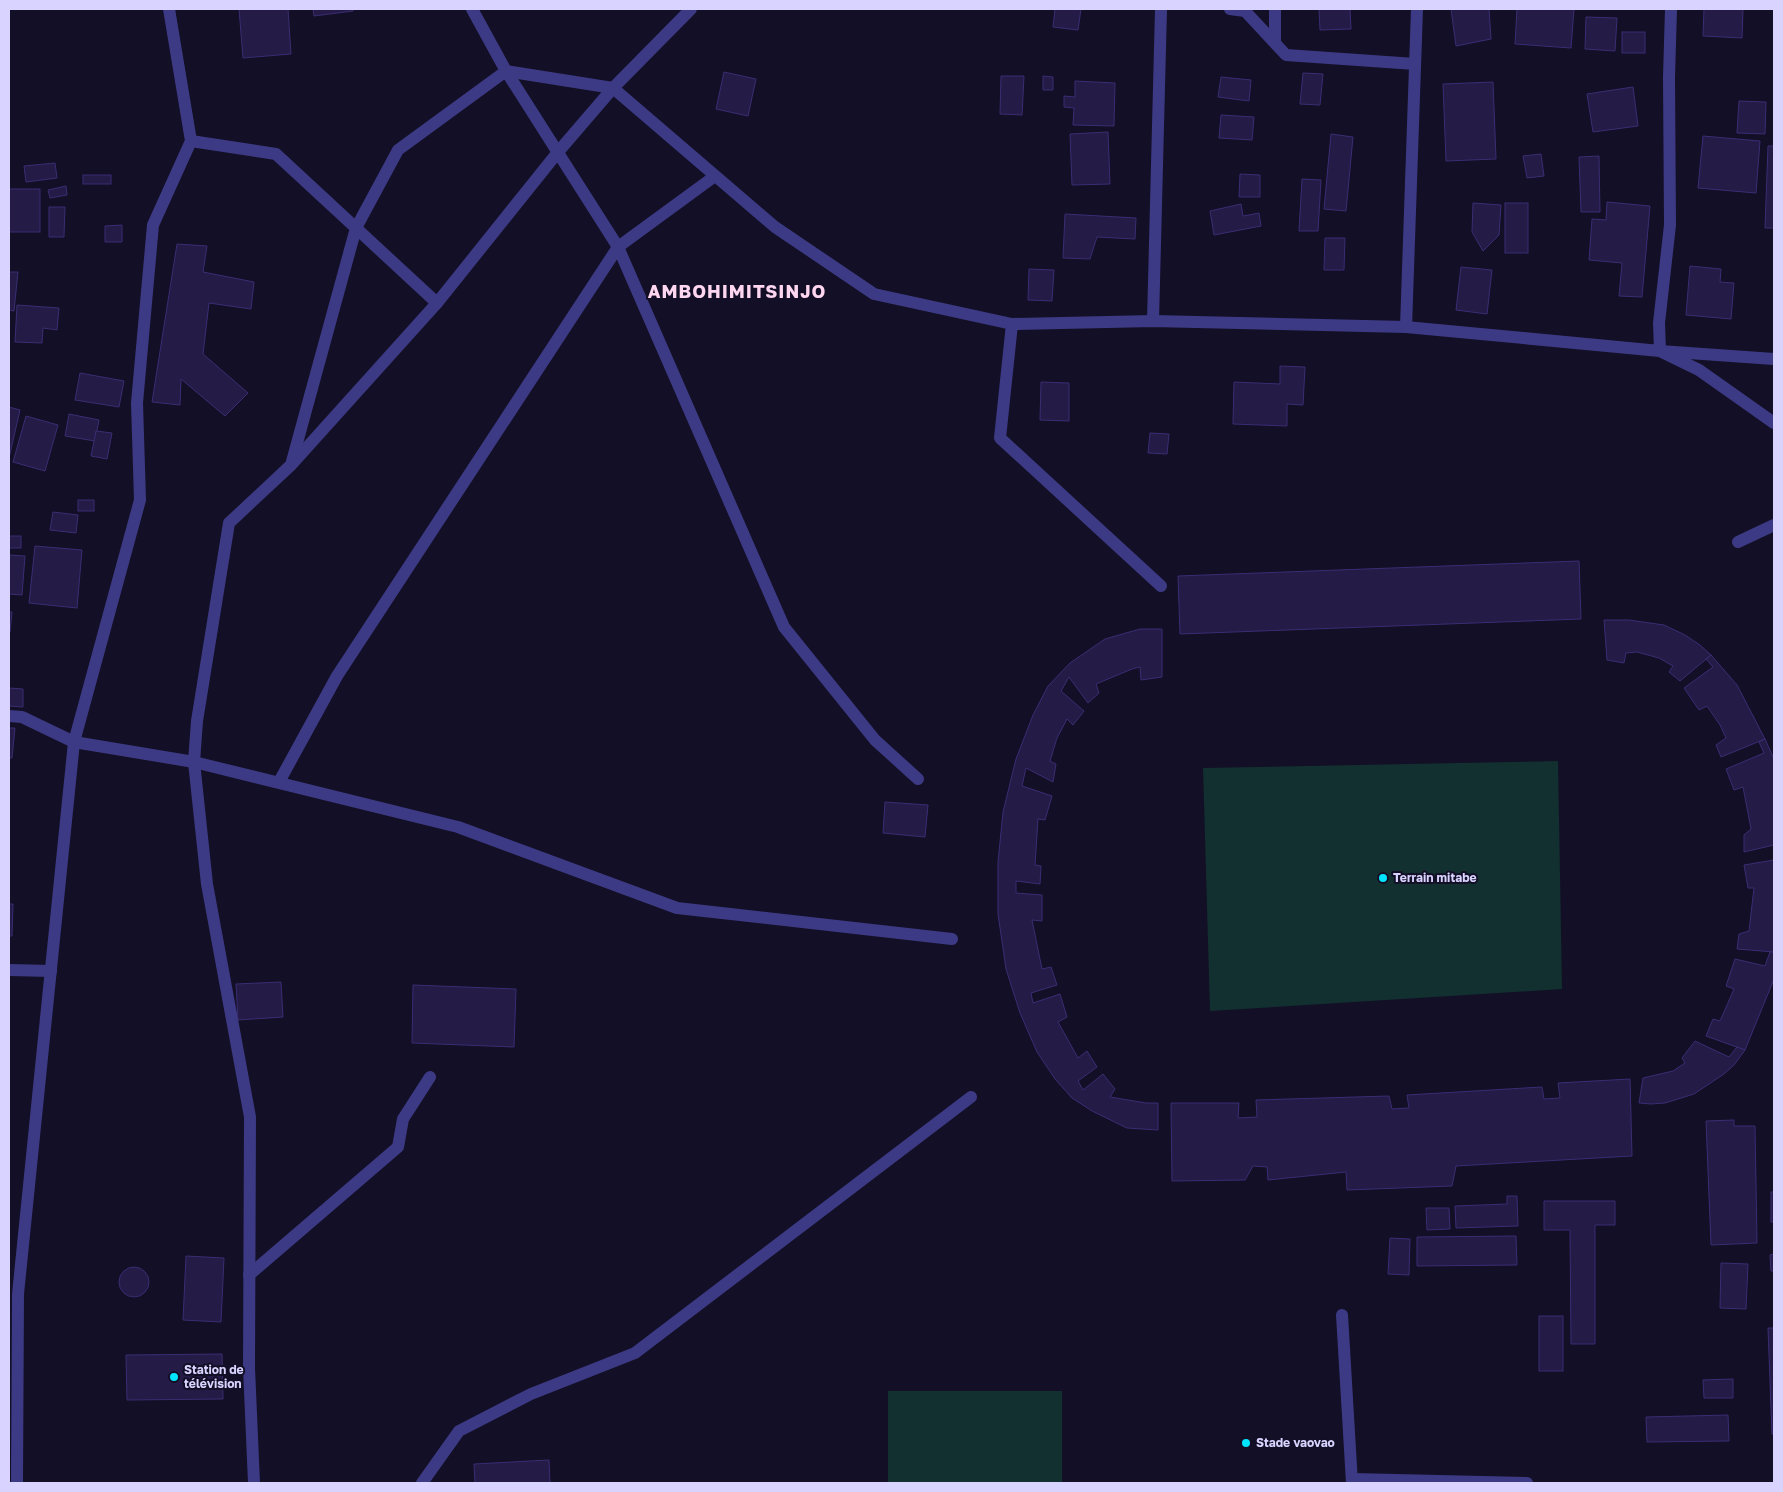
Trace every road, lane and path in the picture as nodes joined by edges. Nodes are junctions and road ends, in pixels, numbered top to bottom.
1 (169, 9) edge
2 (472, 9) edge
3 (691, 9) edge
4 (1161, 9) edge
5 (1230, 9) edge
6 (1276, 9) edge
7 (1417, 9) edge
8 (1671, 9) edge
9 (1275, 42) junction
10 (1415, 64) junction
11 (506, 71) junction
12 (613, 88) junction
13 (191, 141) junction
14 (558, 152) junction
15 (715, 176) junction
16 (356, 228) junction
17 (618, 248) junction
18 (437, 303) junction
19 (1153, 321) junction
20 (1012, 324) junction
21 (1406, 326) junction
22 (1660, 351) junction
23 (1774, 359) edge
24 (1774, 423) edge
25 (291, 465) junction
26 (1774, 525) edge
27 (1738, 542) dead end
28 (1161, 586) dead end
29 (9, 716) edge
30 (74, 742) junction
31 (194, 762) junction
32 (918, 779) dead end
33 (279, 782) junction
34 (952, 939) dead end
35 (9, 970) edge
36 (51, 971) junction
37 (430, 1077) dead end
38 (971, 1097) dead end
39 (249, 1275) junction
40 (13, 1294) edge
41 (1342, 1315) dead end
42 (1352, 1481) edge
43 (17, 1483) edge
44 (254, 1483) edge
45 (422, 1483) edge
46 (1527, 1483) edge

1 - 13 street
2 - 11 street
3 - 12 street
4 - 19 street
5 - 9 street
6 - 9 street
7 - 10 street
8 - 22 street
9 - 10 street
10 - 21 street
11 - 12 street
11 - 14 street
11 - 16 street
12 - 14 street
12 - 15 street
13 - 16 street
13 - 30 street
14 - 17 street
14 - 18 street
15 - 17 street
15 - 20 street
16 - 18 street
16 - 25 street
17 - 32 street
17 - 33 street
18 - 25 street
19 - 20 street
19 - 21 street
20 - 28 street
21 - 22 street
22 - 23 street
22 - 24 street
25 - 31 street
26 - 27 street
29 - 30 street
30 - 31 street
30 - 36 street
31 - 33 street
31 - 39 street
33 - 34 street
35 - 36 street
36 - 40 street
37 - 39 street
38 - 45 street
39 - 44 street
40 - 43 street
41 - 42 street
42 - 46 street

